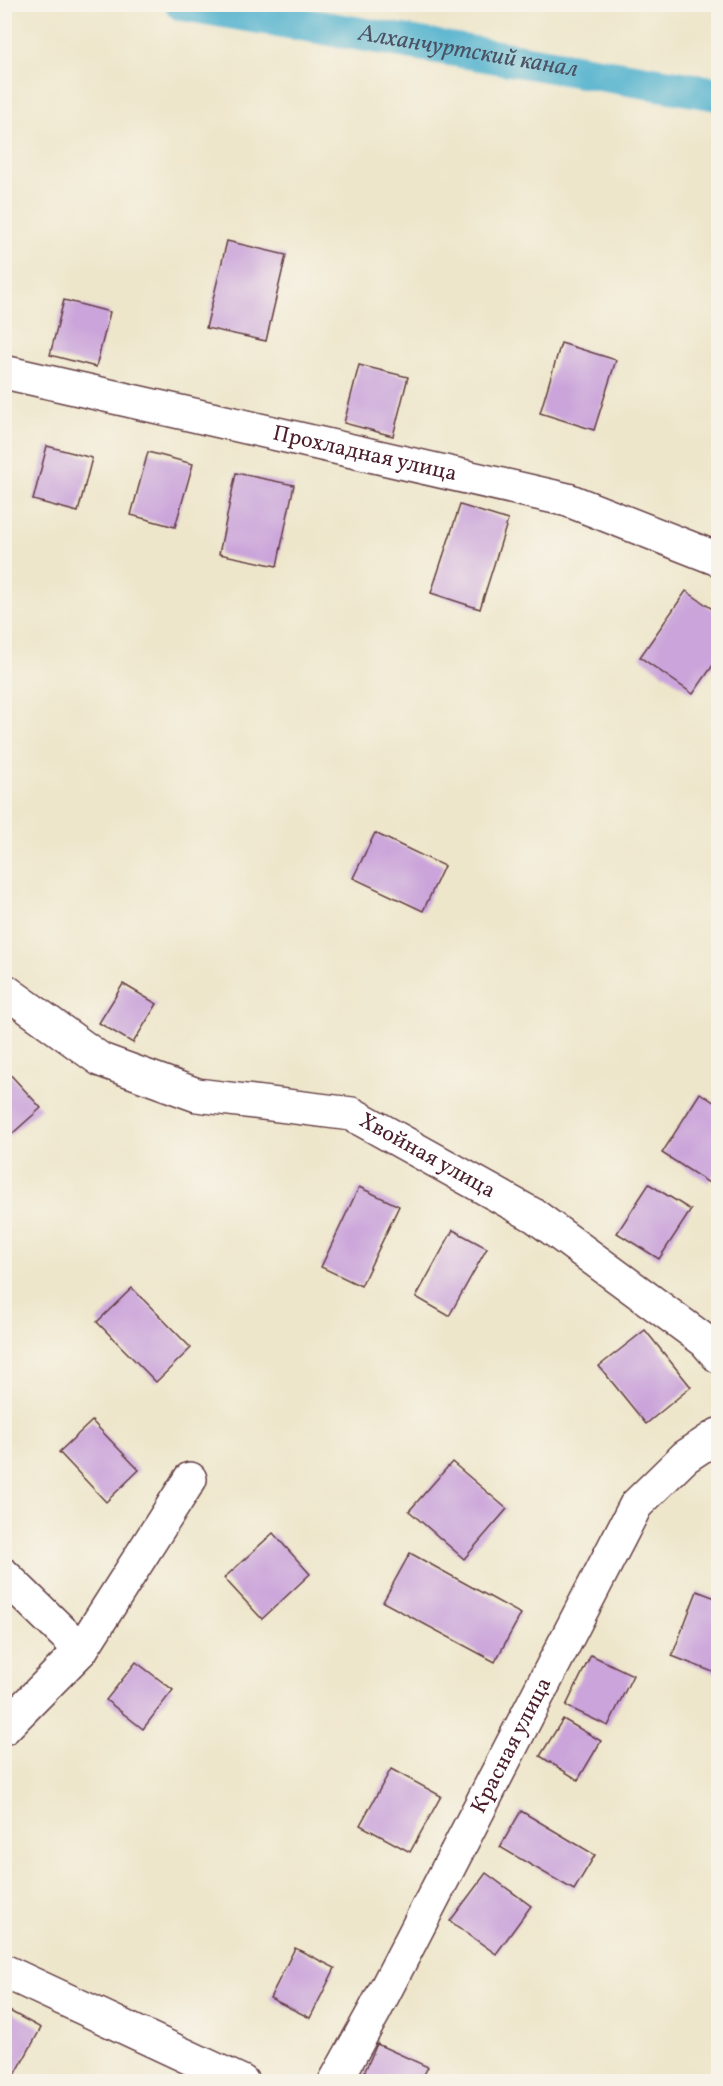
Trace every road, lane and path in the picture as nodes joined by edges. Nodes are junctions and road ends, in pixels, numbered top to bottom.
1 (4, 372) edge
2 (718, 559) edge
3 (4, 990) edge
4 (718, 1356) edge
5 (718, 1436) edge
6 (190, 1479) dead end
7 (4, 1575) edge
8 (81, 1650) junction
9 (4, 1728) edge
10 (4, 1971) edge
11 (242, 2082) edge
12 (335, 2082) edge

1 - 2 street, Прохладная улица
3 - 4 street, Хвойная улица
5 - 12 street, Красная улица
6 - 8 street
7 - 8 street
8 - 9 street
10 - 11 street

